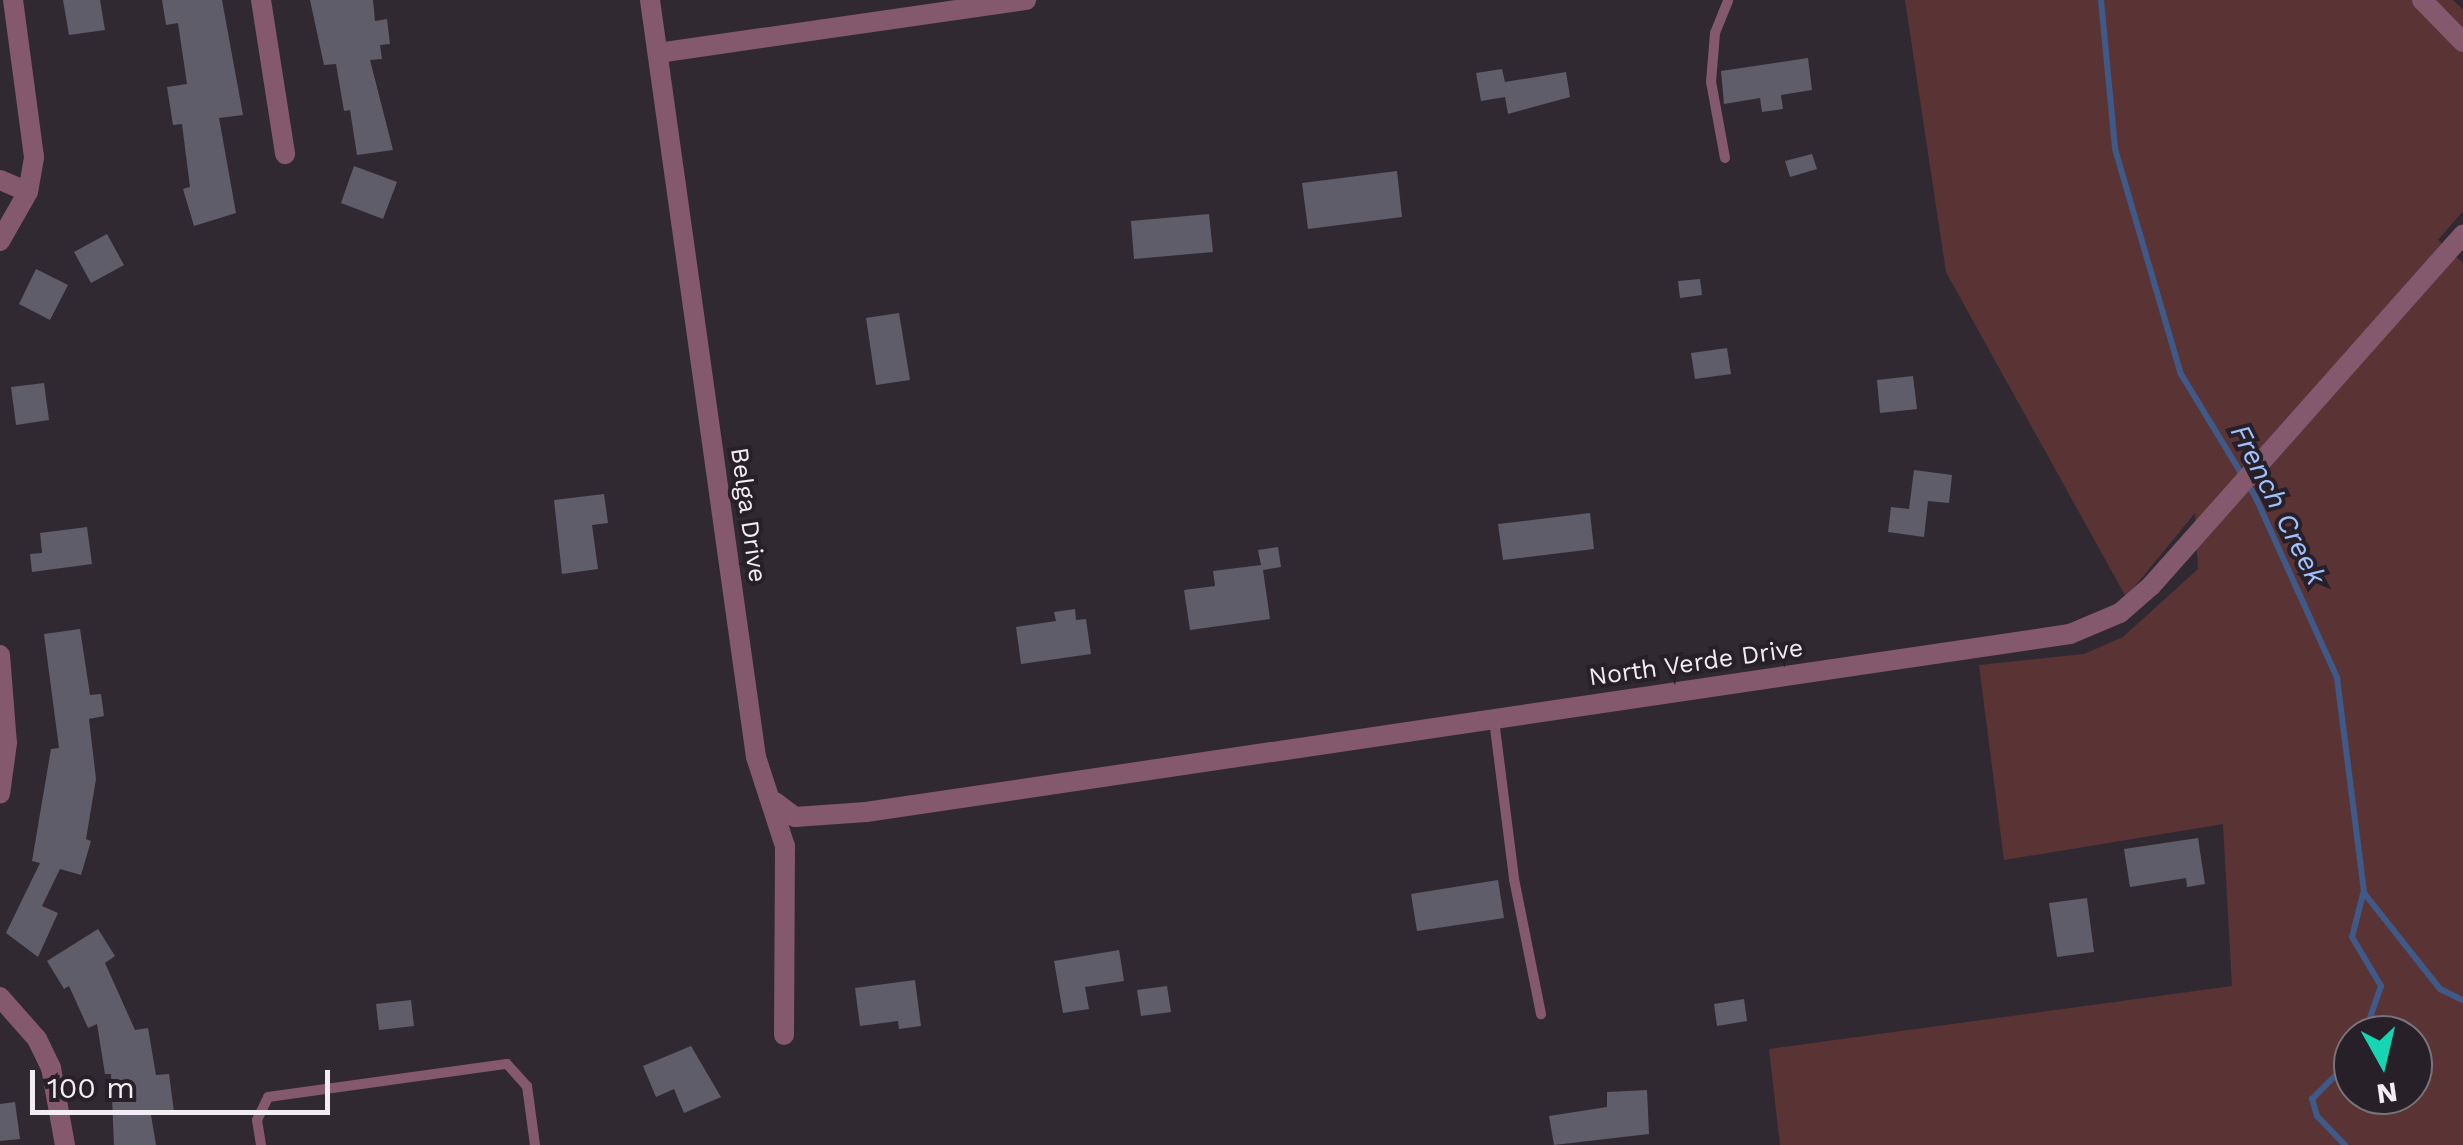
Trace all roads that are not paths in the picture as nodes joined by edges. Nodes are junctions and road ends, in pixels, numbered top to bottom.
1 (13, 0) edge
2 (260, 0) edge
3 (650, 0) edge
4 (1026, 0) edge
5 (1728, 0) edge
6 (2422, 0) edge
7 (2463, 42) edge
8 (658, 52) junction
9 (285, 154) dead end
10 (1726, 158) dead end
11 (0, 180) edge
12 (28, 192) junction
13 (2463, 236) edge
14 (0, 241) edge
15 (0, 655) edge
16 (1494, 719) junction
17 (0, 794) edge
18 (774, 802) junction
19 (0, 997) edge
20 (1541, 1014) dead end
21 (784, 1035) dead end
22 (65, 1145) edge
23 (261, 1145) edge
24 (535, 1145) edge

1 - 12 street
2 - 9 street
3 - 8 street, Belga Drive
4 - 8 street
5 - 10 lane
6 - 7 street
8 - 18 street, Belga Drive
11 - 12 street
12 - 14 street
13 - 16 street, North Verde Drive
15 - 17 street
16 - 18 street, North Verde Drive
16 - 20 lane
18 - 21 street, Belga Drive
19 - 22 street
23 - 24 lane

